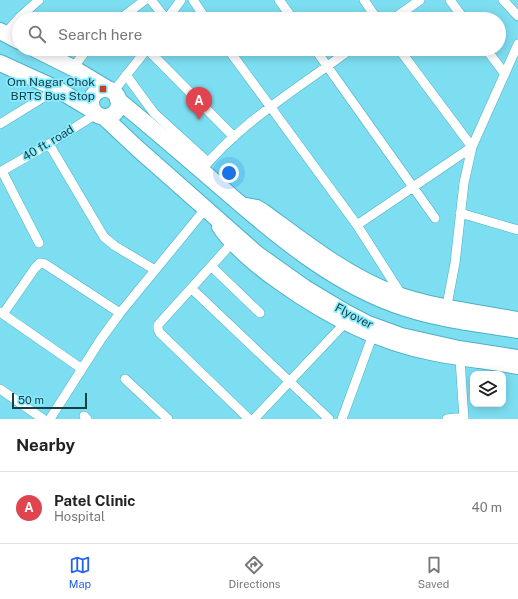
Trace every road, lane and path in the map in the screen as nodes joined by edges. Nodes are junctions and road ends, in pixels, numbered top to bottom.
1 (39, 0) edge
2 (145, 0) edge
3 (151, 0) edge
4 (181, 0) edge
5 (192, 0) edge
6 (279, 0) edge
7 (364, 0) edge
8 (420, 0) edge
9 (450, 0) edge
10 (502, 0) edge
11 (26, 12) edge
12 (129, 12) edge
13 (160, 12) edge
14 (172, 12) edge
15 (201, 12) edge
16 (288, 12) edge
17 (372, 12) edge
18 (403, 12) edge
19 (459, 12) edge
20 (518, 16) edge
21 (12, 24) edge
22 (2, 32) edge
23 (12, 37) edge
24 (518, 44) edge
25 (49, 56) edge
26 (82, 56) edge
27 (141, 56) edge
28 (154, 56) edge
29 (233, 56) edge
30 (320, 56) edge
31 (342, 56) edge
32 (404, 56) edge
33 (491, 56) edge
34 (0, 63) edge
35 (328, 66) junction
36 (73, 68) junction
37 (505, 74) junction
38 (126, 75) junction
39 (56, 89) junction
40 (113, 94) junction
41 (271, 108) junction
42 (98, 114) junction
43 (0, 124) edge
44 (234, 137) junction
45 (49, 144) junction
46 (472, 147) junction
47 (205, 166) junction
48 (1, 171) edge
49 (413, 187) junction
50 (240, 203) junction
51 (211, 213) junction
52 (460, 213) junction
53 (435, 218) dead end
54 (357, 225) junction
55 (518, 230) edge
56 (39, 243) dead end
57 (232, 244) junction
58 (212, 267) junction
59 (155, 270) junction
60 (192, 289) junction
61 (401, 294) junction
62 (447, 305) junction
63 (2, 313) edge
64 (120, 313) junction
65 (260, 313) dead end
66 (518, 318) edge
67 (344, 324) junction
68 (370, 330) junction
69 (518, 330) edge
70 (518, 358) edge
71 (460, 359) junction
72 (518, 368) edge
73 (82, 369) junction
74 (124, 379) dead end
75 (291, 381) junction
76 (0, 389) edge
77 (464, 418) edge
78 (43, 419) edge
79 (50, 419) edge
80 (168, 419) edge
81 (249, 419) edge
82 (254, 419) edge
83 (329, 419) edge
84 (342, 419) edge
85 (447, 419) edge

1 - 11 street
2 - 12 street
3 - 13 street
4 - 14 street
5 - 15 street
6 - 16 street
7 - 17 street
8 - 18 street
9 - 19 street
10 - 20 street
21 - 22 street
22 - 23 highway
24 - 37 street
25 - 36 highway
26 - 36 street
27 - 38 street
28 - 44 street
29 - 41 street
30 - 35 street
31 - 35 street
32 - 46 street
33 - 37 street
34 - 39 highway, Flyover
35 - 41 street
35 - 49 street
36 - 40 highway
37 - 46 street
38 - 40 street
38 - 47 street
39 - 42 highway, Flyover
39 - 43 street
40 - 42 highway
40 - 42 highway
40 - 47 highway
41 - 44 street
41 - 54 street
42 - 45 street, 40 ft. road
42 - 51 highway, Flyover
44 - 47 street
45 - 48 street, 40 ft. road
45 - 59 street
46 - 49 street
46 - 52 street
47 - 50 highway
48 - 56 street
49 - 53 street
49 - 54 street
50 - 61 main road
50 - 69 highway
51 - 57 main road
51 - 59 street
51 - 68 highway, Flyover
52 - 55 street
52 - 62 street
54 - 61 street
57 - 58 street
57 - 67 main road
58 - 60 street
58 - 65 street
59 - 64 street
60 - 75 street
60 - 81 street
61 - 62 main road
62 - 66 main road
63 - 64 street
63 - 73 street
64 - 73 street
67 - 68 main road
67 - 75 street
68 - 70 highway, Flyover
68 - 71 main road
68 - 84 street
71 - 72 main road
71 - 77 street
73 - 79 street
74 - 80 street
75 - 82 street
75 - 83 street
76 - 78 street
77 - 85 street

